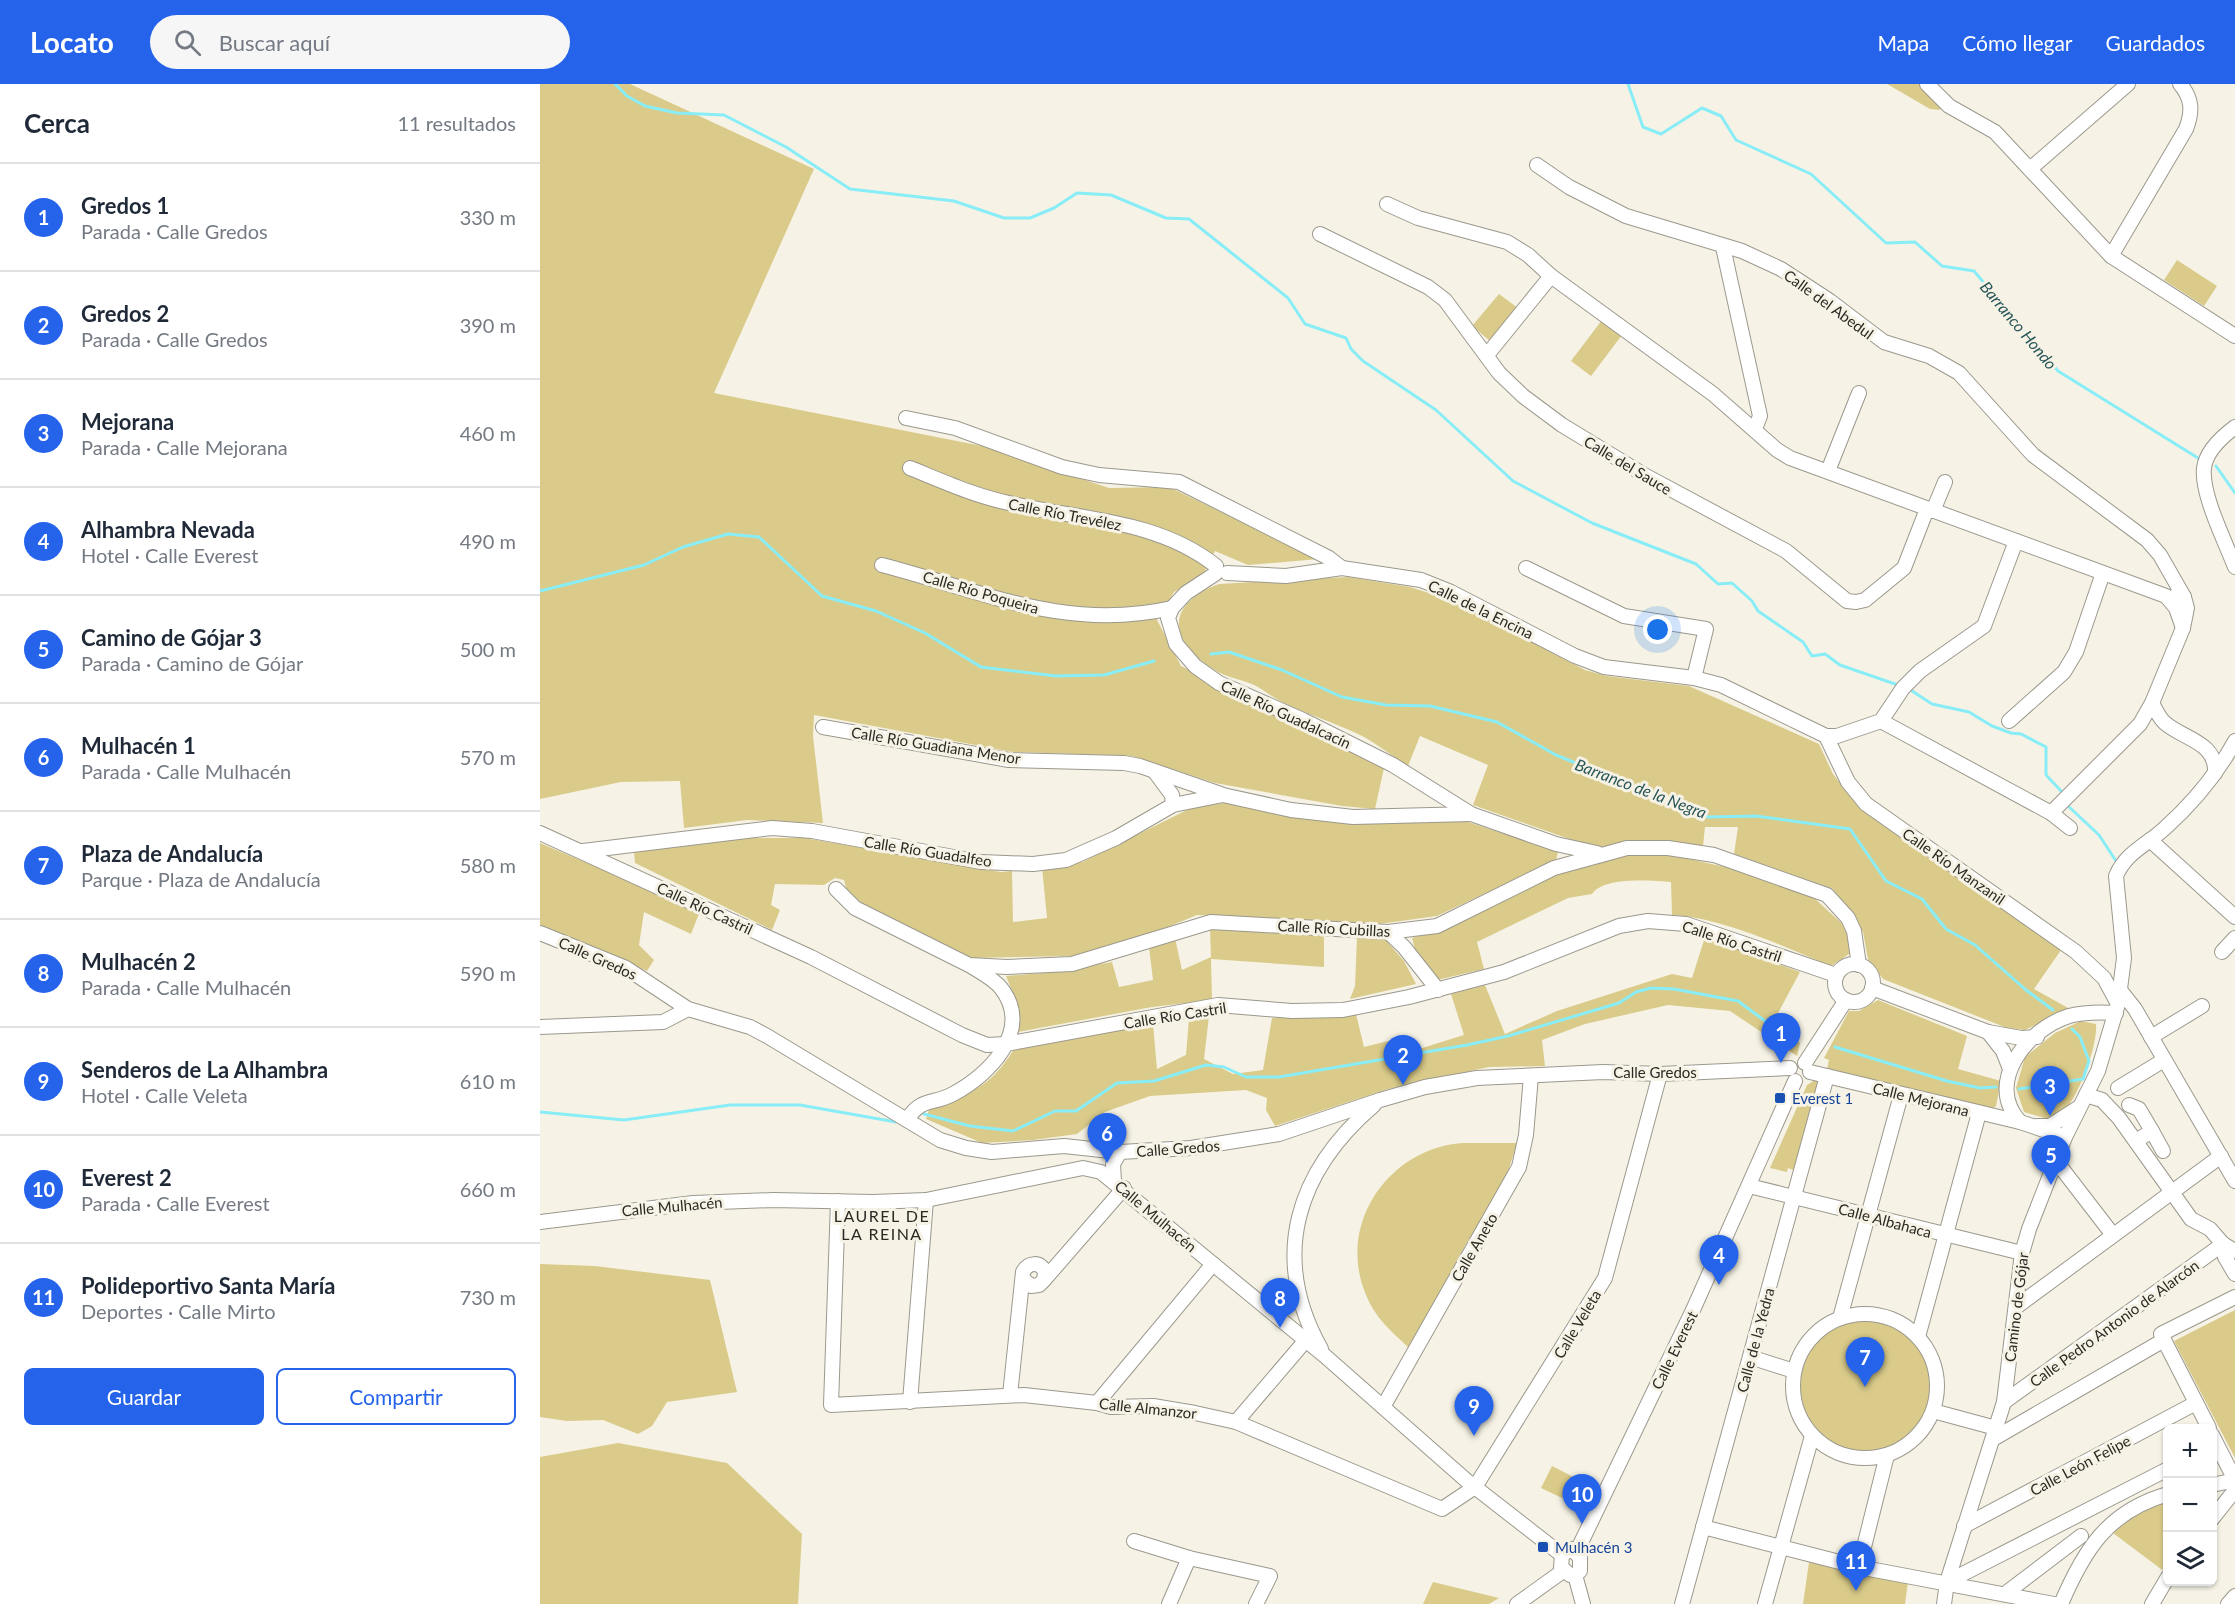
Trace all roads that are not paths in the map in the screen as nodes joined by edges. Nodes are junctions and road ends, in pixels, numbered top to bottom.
1 (1927, 84) edge
2 (2128, 84) edge
3 (2180, 84) edge
4 (1537, 165) dead end
5 (2030, 169) junction
6 (1387, 204) dead end
7 (1320, 234) dead end
8 (1723, 247) junction
9 (2111, 256) junction
10 (1551, 276) junction
11 (2235, 336) edge
12 (1487, 355) junction
13 (1859, 393) dead end
14 (906, 418) dead end
15 (2235, 427) edge
16 (1755, 429) junction
17 (910, 468) dead end
18 (1828, 471) junction
19 (1945, 482) dead end
20 (1930, 510) junction
21 (2016, 541) junction
22 (882, 566) dead end
23 (2235, 567) edge
24 (1342, 568) junction
25 (1526, 568) dead end
26 (1219, 571) junction
27 (2103, 573) junction
28 (2166, 596) junction
29 (2184, 597) junction
30 (1170, 613) junction
31 (2182, 628) junction
32 (1694, 678) junction
33 (2152, 703) junction
34 (1881, 721) junction
35 (2008, 721) dead end
36 (2164, 723) junction
37 (2140, 724) junction
38 (823, 727) dead end
39 (1826, 736) junction
40 (2234, 743) edge
41 (2205, 747) junction
42 (1155, 772) junction
43 (2215, 773) junction
44 (1422, 785) junction
45 (1223, 795) junction
46 (1173, 805) junction
47 (2051, 813) junction
48 (1418, 814) junction
49 (1471, 814) junction
50 (2070, 828) dead end
51 (540, 833) edge
52 (2150, 840) junction
53 (621, 845) junction
54 (583, 851) junction
55 (1602, 854) junction
56 (618, 867) junction
57 (836, 889) dead end
58 (2235, 917) edge
59 (1410, 930) junction
60 (1388, 932) junction
61 (540, 933) edge
62 (2235, 938) edge
63 (1404, 947) junction
64 (2222, 952) dead end
65 (969, 965) junction
66 (1859, 965) junction
67 (1007, 967) junction
68 (1420, 970) junction
69 (1836, 975) junction
70 (2104, 978) junction
71 (998, 984) junction
72 (1872, 988) junction
73 (1437, 990) junction
74 (1417, 995) junction
75 (2119, 996) junction
76 (1845, 1000) junction
77 (2202, 1006) dead end
78 (688, 1009) junction
79 (540, 1027) edge
80 (1988, 1032) junction
81 (2037, 1037) junction
82 (2151, 1037) junction
83 (1006, 1044) junction
84 (2164, 1060) junction
85 (1808, 1067) junction
86 (2010, 1069) junction
87 (1660, 1074) junction
88 (1792, 1075) junction
89 (1531, 1076) junction
90 (1827, 1076) junction
91 (2118, 1088) dead end
92 (1901, 1095) junction
93 (2086, 1095) junction
94 (1380, 1100) junction
95 (2007, 1100) junction
96 (2129, 1105) dead end
97 (2079, 1107) junction
98 (1984, 1114) junction
99 (907, 1120) junction
100 (2026, 1124) junction
101 (2152, 1131) junction
102 (2065, 1137) junction
103 (2136, 1141) junction
104 (2163, 1151) dead end
105 (1120, 1152) junction
106 (2221, 1156) junction
107 (2056, 1161) junction
108 (2235, 1181) edge
109 (1119, 1185) junction
110 (1749, 1186) junction
111 (2172, 1192) junction
112 (1794, 1196) junction
113 (926, 1200) junction
114 (838, 1201) junction
115 (1868, 1215) junction
116 (540, 1222) edge
117 (2113, 1235) junction
118 (1945, 1236) junction
119 (2229, 1247) edge
120 (2022, 1253) junction
121 (1213, 1264) junction
122 (2235, 1274) edge
123 (2235, 1296) edge
124 (2016, 1307) junction
125 (1840, 1318) junction
126 (1918, 1337) junction
127 (1306, 1340) junction
128 (2164, 1340) junction
129 (1325, 1356) junction
130 (1750, 1358) junction
131 (1794, 1371) junction
132 (1010, 1395) junction
133 (910, 1402) junction
134 (2004, 1402) junction
135 (1097, 1403) junction
136 (2196, 1403) junction
137 (1383, 1407) junction
138 (1935, 1407) junction
139 (1236, 1422) junction
140 (2207, 1424) edge
141 (1996, 1429) junction
142 (1812, 1436) junction
143 (2217, 1447) edge
144 (1887, 1455) junction
145 (2163, 1472) edge
146 (2235, 1480) edge
147 (2217, 1484) edge
148 (1475, 1487) junction
149 (2235, 1490) edge
150 (2163, 1496) edge
151 (1424, 1502) junction
152 (1406, 1504) dead end
153 (2217, 1513) edge
154 (1964, 1526) junction
155 (1703, 1527) junction
156 (2081, 1536) dead end
157 (1134, 1541) dead end
158 (1780, 1548) junction
159 (1576, 1551) junction
160 (1562, 1555) junction
161 (1189, 1558) junction
162 (1859, 1567) junction
163 (1569, 1573) junction
164 (1947, 1582) junction
165 (2163, 1585) edge
166 (2006, 1593) junction
167 (2235, 1596) edge
168 (1169, 1604) edge
169 (1256, 1604) edge
170 (1517, 1604) edge
171 (1582, 1604) edge
172 (1682, 1604) edge
173 (1766, 1604) edge
174 (1944, 1604) edge
175 (2054, 1604) edge
176 (2061, 1604) edge
177 (2152, 1604) edge
178 (2228, 1604) edge

1 - 5 street
2 - 5 street
3 - 9 street
4 - 8 street, Calle del Abedul
5 - 9 street
6 - 10 street
7 - 12 street, Calle del Sauce
8 - 16 street
8 - 29 street, Calle del Abedul
9 - 11 street
10 - 12 street
10 - 16 street
12 - 20 street, Calle del Sauce
13 - 18 street
14 - 24 street
15 - 23 street
16 - 18 street
17 - 26 street, Calle Río Trevélez
18 - 20 street
19 - 20 street, Calle del Sauce
20 - 21 street
21 - 27 street
21 - 34 street
22 - 30 street, Calle Río Poqueira
24 - 26 street, Calle de la Encina
24 - 32 street, Calle de la Encina
25 - 32 street
26 - 30 street
27 - 28 street
27 - 35 street
28 - 29 street
28 - 31 street
29 - 31 street
30 - 44 street, Calle Río Guadalcacín
31 - 33 street
32 - 39 street, Calle de la Encina
33 - 36 street
33 - 37 street
34 - 39 street
34 - 47 street
36 - 37 street
36 - 41 street
37 - 47 street
38 - 42 street, Calle Río Guadiana Menor
39 - 70 street, Calle Río Manzanil
40 - 41 street
40 - 43 street
41 - 43 street
42 - 45 street, Calle Río Guadiana Menor
42 - 46 street
43 - 52 street
44 - 48 street
44 - 49 street, Calle Río Guadalcacín
45 - 46 street, Calle Río Guadalfeo
45 - 48 street, Calle Río Guadalfeo
46 - 53 street, Calle Río Guadalfeo
47 - 50 street
48 - 49 street, Calle Río Guadalfeo
49 - 55 street, Calle Río Guadalcacín
51 - 54 street, Calle Río Castril
52 - 58 street
52 - 75 street, Camino de Gójar
53 - 54 street, Calle Río Guadalfeo
53 - 56 street
54 - 56 street, Calle Río Castril
55 - 59 street, Calle Río Cubillas
55 - 66 street, Calle Río Cubillas
56 - 83 street, Calle Río Castril
57 - 65 street, Calle Río Cubillas
59 - 60 street, Calle Río Cubillas
59 - 63 street
60 - 63 street
60 - 67 street, Calle Río Cubillas
61 - 78 street, Calle Gredos
62 - 64 street
63 - 68 street
65 - 67 street, Calle Río Cubillas
65 - 71 street
66 - 69 street
66 - 72 street
67 - 71 street
68 - 73 street
68 - 74 street
69 - 73 street, Calle Río Castril
69 - 76 street
70 - 75 street
70 - 75 street, Calle Río Manzanil
71 - 83 street
72 - 76 street
72 - 80 street
73 - 74 street, Calle Río Castril
74 - 83 street, Calle Río Castril
75 - 81 street
75 - 82 street, Calle Río Manzanil
75 - 93 street, Camino de Gójar
76 - 85 street
77 - 82 street
78 - 79 street
78 - 99 street, Calle Gredos
80 - 81 street
80 - 86 street
81 - 86 street
82 - 84 street, Calle Río Manzanil
83 - 99 street
84 - 91 street
84 - 106 street, Calle Río Manzanil
85 - 88 street
85 - 90 street, Calle Mejorana
86 - 95 street
87 - 88 street, Calle Gredos
87 - 89 street, Calle Gredos
87 - 148 street, Calle Veleta
88 - 110 street, Calle Everest
89 - 94 street, Calle Gredos
89 - 137 street, Calle Aneto
90 - 92 street, Calle Mejorana
90 - 112 street, Calle de la Yedra
92 - 98 street, Calle Mejorana
92 - 115 street
93 - 97 street, Camino de Gójar
93 - 103 street
94 - 105 street, Calle Gredos
94 - 129 street
95 - 98 street
95 - 100 street
96 - 101 street
97 - 100 street, Calle Mejorana
97 - 102 street, Camino de Gójar
98 - 100 street, Calle Mejorana
98 - 118 street
99 - 105 street, Calle Gredos
100 - 102 street, Calle Mejorana
101 - 103 street
101 - 104 street
102 - 107 street, Camino de Gójar
103 - 111 street
105 - 109 street
106 - 108 street, Calle Río Manzanil
106 - 111 street
107 - 117 street
107 - 120 street, Camino de Gójar
109 - 113 street, Calle Mulhacén
109 - 121 street, Calle Mulhacén
109 - 132 street
110 - 112 street, Calle Albahaca
110 - 159 street, Calle Everest
111 - 117 street
111 - 119 street
112 - 115 street, Calle Albahaca
112 - 130 street, Calle de la Yedra
113 - 114 street, Calle Mulhacén
113 - 133 street
114 - 116 street, Calle Mulhacén
114 - 133 street, Calle Almanzor
115 - 118 street, Calle Albahaca
115 - 125 street
117 - 124 street
118 - 120 street, Calle Albahaca
118 - 126 street
119 - 122 street
119 - 134 street, Calle Pedro Antonio de Alarcón
120 - 124 street, Camino de Gójar
121 - 127 street, Calle Mulhacén
121 - 135 street
123 - 128 street
124 - 134 street, Camino de Gójar
125 - 126 street
125 - 131 street
126 - 138 street
127 - 129 street, Calle Mulhacén
127 - 139 street
128 - 136 street
128 - 141 street
129 - 137 street, Calle Mulhacén
130 - 131 street
130 - 155 street, Calle de la Yedra
131 - 142 street
132 - 133 street, Calle Almanzor
132 - 135 street, Calle Almanzor
134 - 141 street, Camino de Gójar
135 - 139 street, Calle Almanzor
136 - 140 street
136 - 154 street, Calle León Felipe
137 - 148 street, Calle Mulhacén
138 - 141 street
138 - 144 street
139 - 151 street, Calle Almanzor
141 - 154 street, Camino de Gójar
142 - 144 street
142 - 158 street
143 - 146 street
144 - 162 street
145 - 164 street
146 - 147 street
148 - 151 street, Calle Almanzor
148 - 160 street, Calle Mulhacén
149 - 153 street
150 - 176 street
151 - 152 street
154 - 164 street, Camino de Gójar
155 - 158 street
155 - 172 street, Calle de la Yedra
156 - 166 street
157 - 161 street
158 - 162 street
158 - 173 street
159 - 160 street
159 - 163 street
160 - 163 street
161 - 168 street
161 - 169 street
162 - 164 street
163 - 170 street
163 - 171 street
164 - 166 street
164 - 174 street, Camino de Gójar
165 - 177 street
166 - 175 street
167 - 178 street

